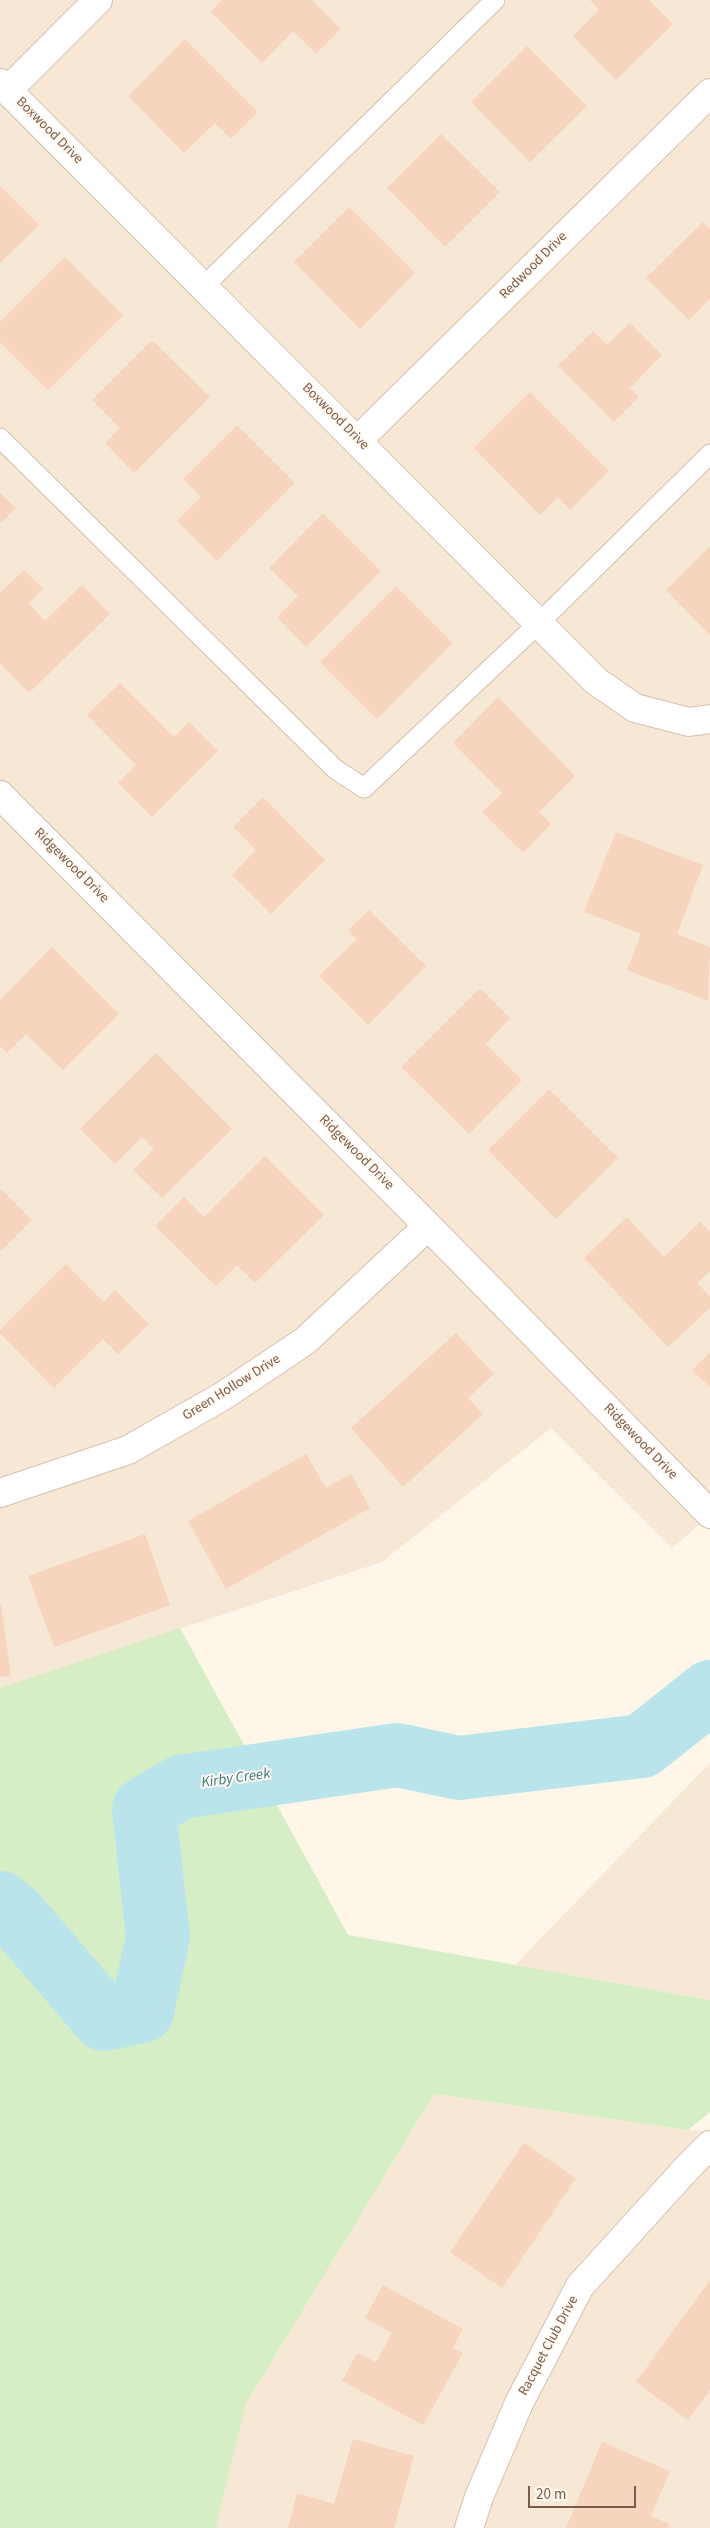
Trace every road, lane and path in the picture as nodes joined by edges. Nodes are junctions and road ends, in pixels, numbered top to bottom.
1 (98, 0) edge
2 (495, 0) edge
3 (4, 86) edge
4 (710, 93) edge
5 (204, 286) junction
6 (0, 438) edge
7 (358, 440) junction
8 (710, 454) edge
9 (539, 623) junction
10 (699, 720) edge
11 (0, 795) edge
12 (428, 1226) junction
13 (0, 1493) edge
14 (710, 1514) edge
15 (710, 2146) edge
16 (469, 2528) edge

1 - 3 street
2 - 5 lane
3 - 5 street, Boxwood Drive
4 - 7 street, Redwood Drive
5 - 7 street, Boxwood Drive
6 - 9 lane
7 - 9 street, Boxwood Drive
8 - 9 lane
9 - 10 street, Boxwood Drive
11 - 12 street, Ridgewood Drive
12 - 13 street, Green Hollow Drive
12 - 14 street, Ridgewood Drive
15 - 16 street, Racquet Club Drive

